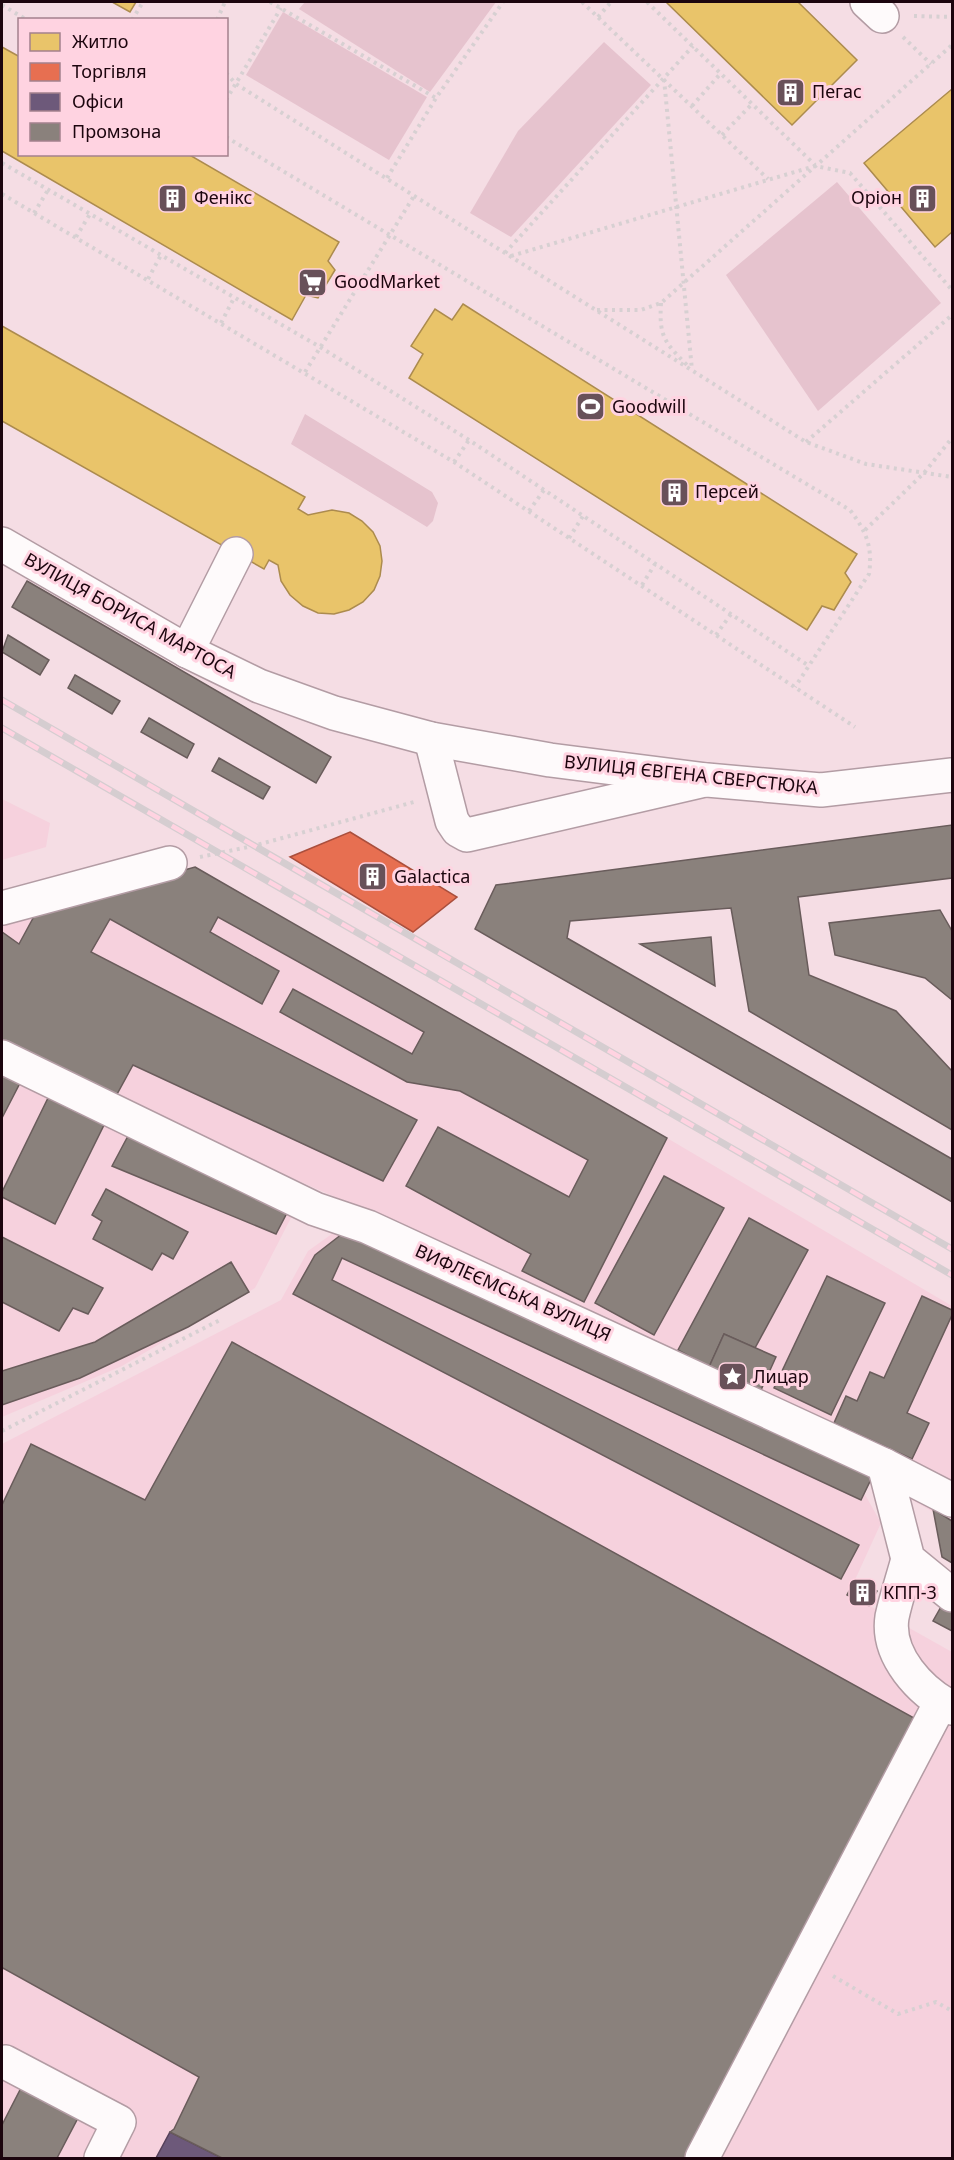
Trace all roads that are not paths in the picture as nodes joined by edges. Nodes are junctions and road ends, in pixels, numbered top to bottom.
1 (2, 544) edge
2 (236, 554) dead end
3 (188, 651) junction
4 (431, 740) junction
5 (952, 775) edge
6 (707, 780) junction
7 (170, 863) road end
8 (2, 908) edge
9 (2, 1056) edge
10 (884, 1465) junction
11 (952, 1500) edge
12 (908, 1559) junction
13 (952, 1595) edge
14 (947, 1705) edge
15 (5, 2062) dead end
16 (102, 2158) edge
17 (702, 2158) edge

1 - 3 main road, ВУЛИЦЯ БОРИСА МАРТОСА
2 - 3 main road
3 - 4 main road, ВУЛИЦЯ БОРИСА МАРТОСА
4 - 6 main road, ВУЛИЦЯ ЄВГЕНА СВЕРСТЮКА
4 - 6 main road
5 - 6 main road, ВУЛИЦЯ ЄВГЕНА СВЕРСТЮКА
7 - 8 main road
9 - 10 main road, ВИФЛЕЄМСЬКА ВУЛИЦЯ
10 - 11 main road, ВИФЛЕЄМСЬКА ВУЛИЦЯ
10 - 12 main road
12 - 13 main road
12 - 14 main road
14 - 17 main road
15 - 16 main road

